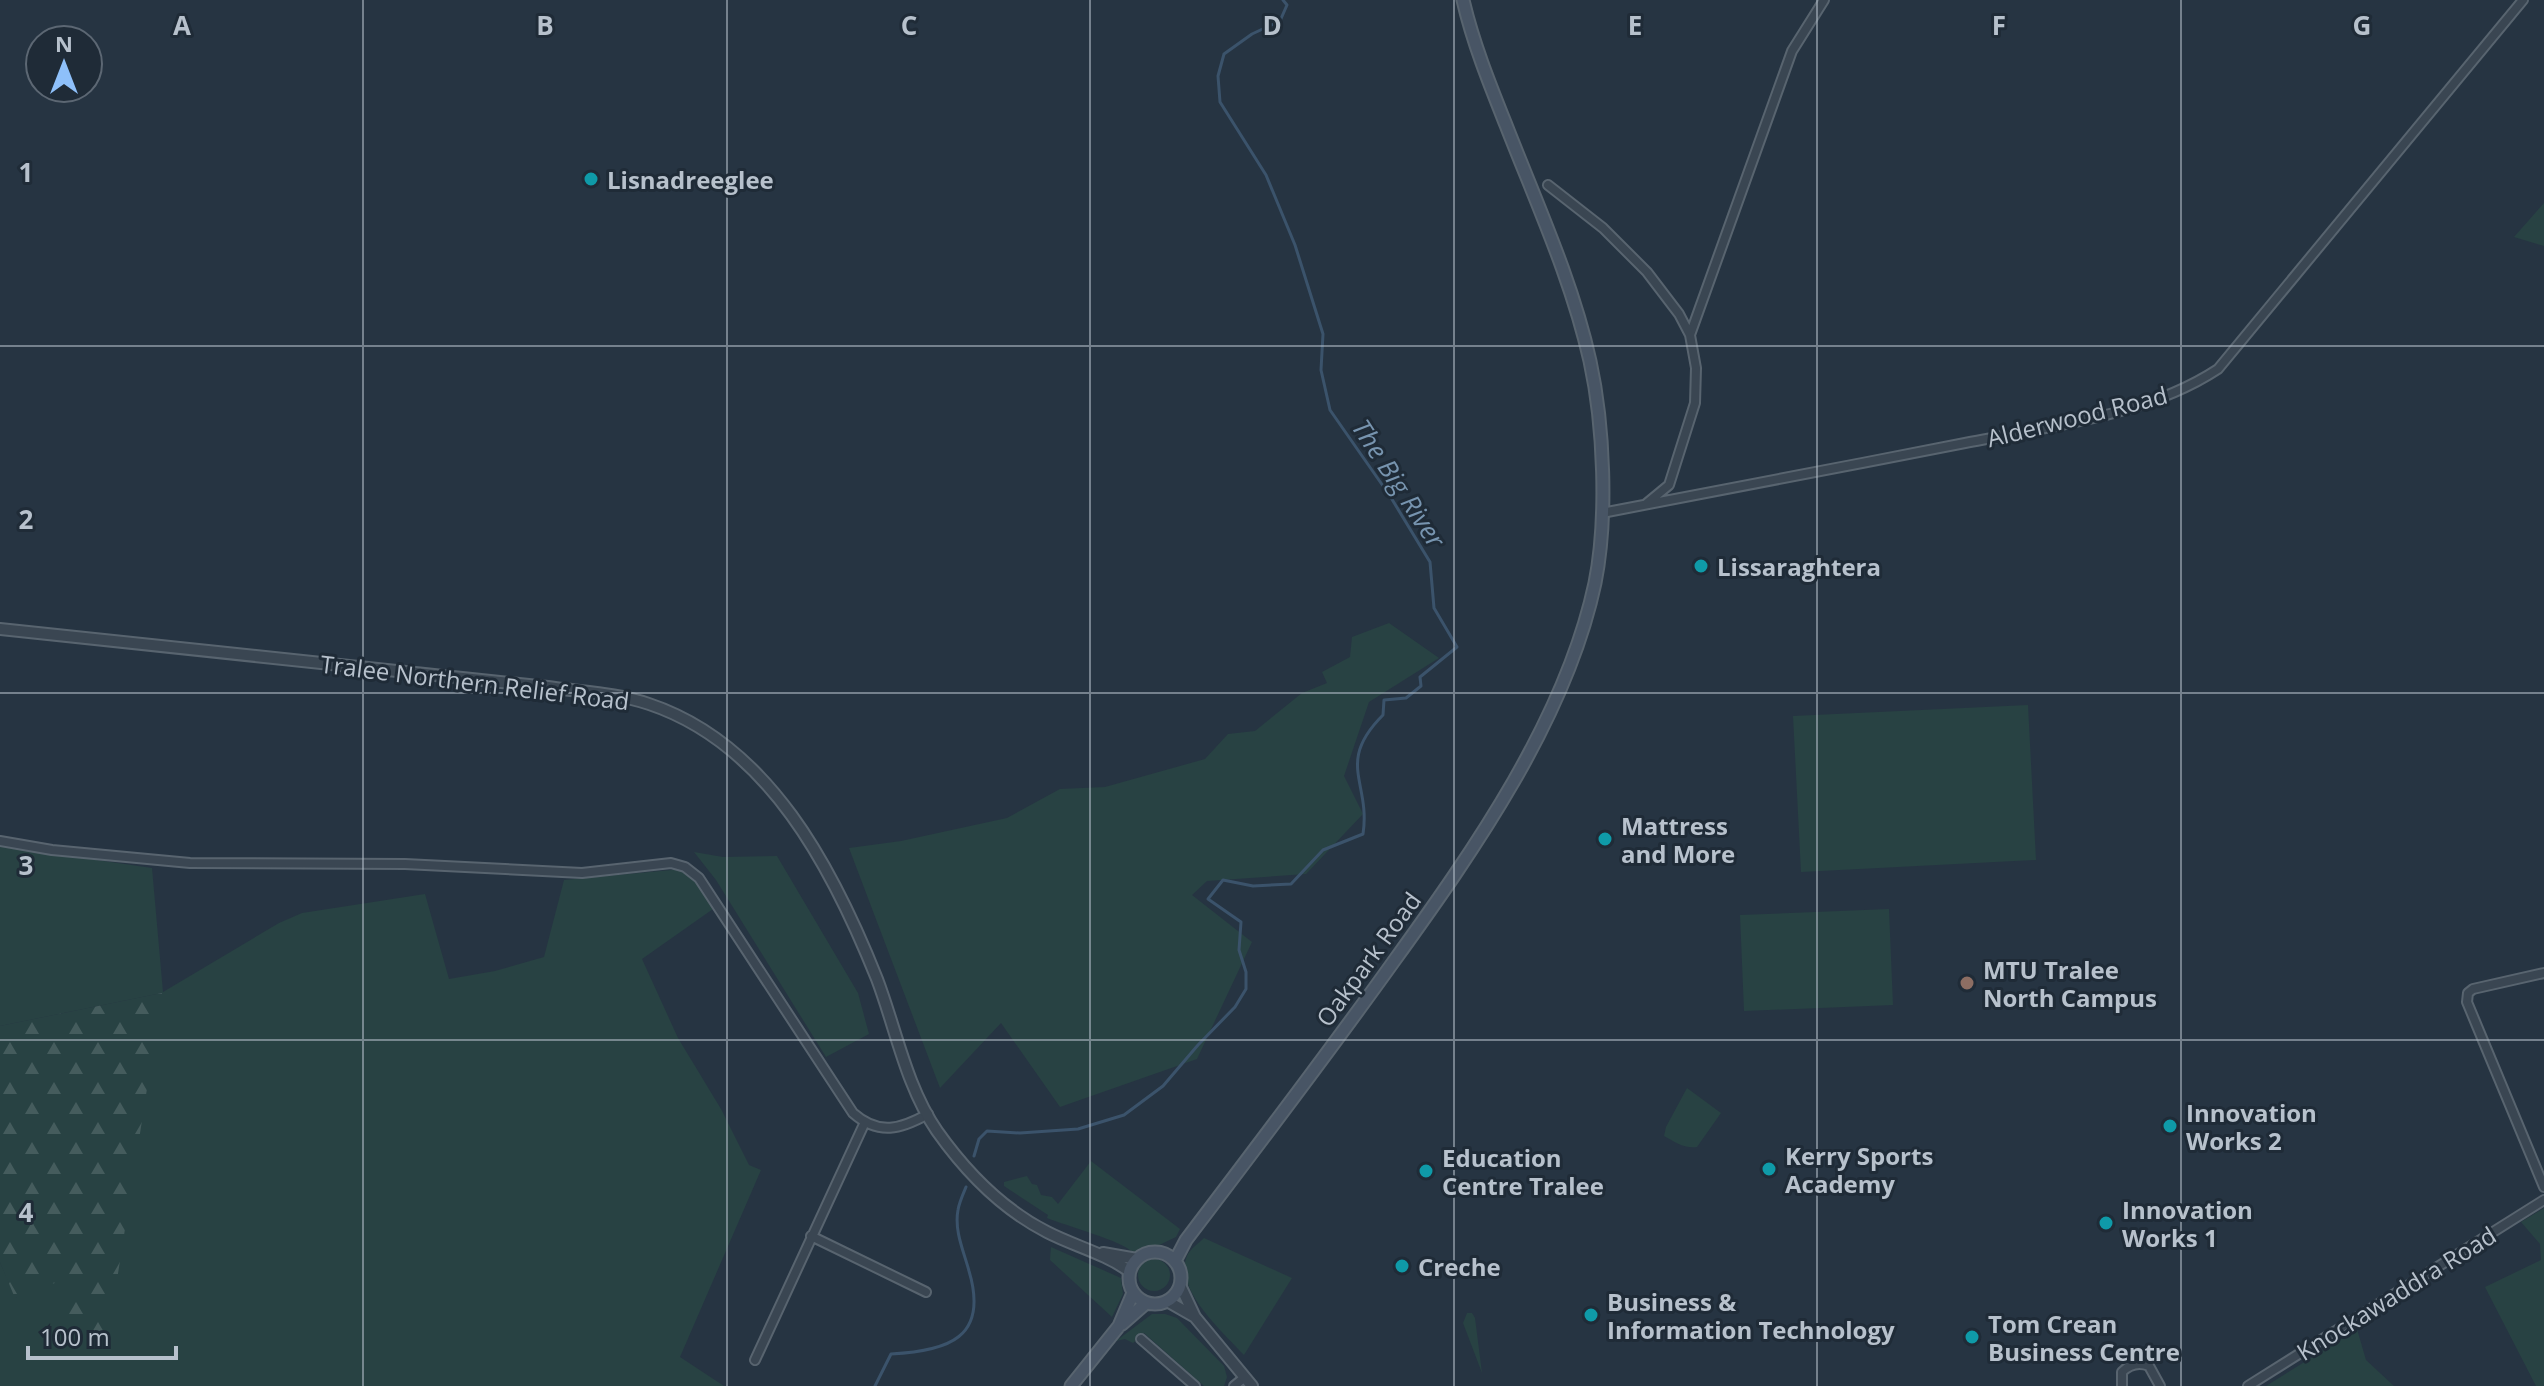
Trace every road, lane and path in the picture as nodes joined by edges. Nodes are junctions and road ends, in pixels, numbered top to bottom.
1 (1463, 0) edge
2 (1824, 0) edge
3 (2523, 0) edge
4 (1548, 185) dead end
5 (1690, 335) junction
6 (1642, 507) junction
7 (1602, 513) junction
8 (0, 629) edge
9 (0, 841) edge
10 (2544, 973) edge
11 (928, 1114) junction
12 (865, 1122) junction
13 (2544, 1187) edge
14 (2544, 1200) edge
15 (811, 1236) junction
16 (1186, 1240) junction
17 (1093, 1251) junction
18 (1162, 1252) junction
19 (1137, 1259) junction
20 (1175, 1261) junction
21 (1129, 1271) junction
22 (1180, 1285) junction
23 (926, 1292) dead end
24 (1133, 1293) junction
25 (1167, 1301) junction
26 (1146, 1303) junction
27 (1195, 1317) junction
28 (1119, 1326) junction
29 (1141, 1339) dead end
30 (755, 1360) dead end
31 (1249, 1381) edge
32 (1071, 1386) edge
33 (1195, 1386) edge
34 (1234, 1386) edge
35 (2122, 1386) edge
36 (2160, 1386) edge
37 (2248, 1386) edge

1 - 7 main road, Oakpark Road
2 - 5 street
3 - 6 street, Alderwood Road
4 - 5 street
5 - 6 street
6 - 7 street, Alderwood Road
7 - 16 main road, Oakpark Road
8 - 11 street, Tralee Northern Relief Road
9 - 12 street
10 - 13 street
11 - 12 street
11 - 17 street, Tralee Northern Relief Road
12 - 15 street
14 - 37 street, Knockawaddra Road
15 - 23 street
15 - 30 street
16 - 18 main road
16 - 20 main road, Oakpark Road
17 - 19 street, Tralee Northern Relief Road
17 - 21 street, Tralee Northern Relief Road
18 - 19 main road
18 - 20 main road
19 - 21 main road
20 - 22 main road
21 - 24 main road
22 - 25 main road
22 - 27 street
24 - 26 main road
24 - 28 main road
25 - 26 main road
25 - 27 street
26 - 28 main road
27 - 31 street
28 - 32 main road
29 - 33 street
31 - 34 street
35 - 36 street

